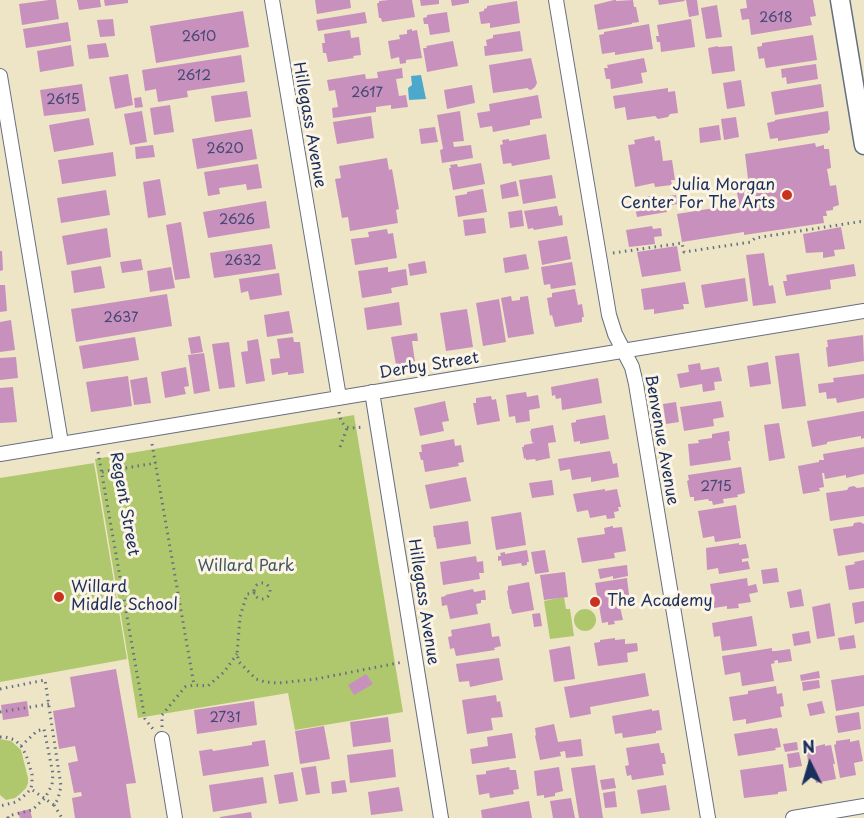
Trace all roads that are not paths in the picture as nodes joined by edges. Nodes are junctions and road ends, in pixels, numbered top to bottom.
1 (272, 0) edge
2 (556, 0) edge
3 (840, 0) edge
4 (0, 76) edge
5 (864, 145) edge
6 (864, 311) edge
7 (624, 351) junction
8 (372, 392) junction
9 (338, 398) junction
10 (61, 443) junction
11 (0, 454) edge
12 (162, 739) road end
13 (864, 806) edge
14 (175, 818) edge
15 (441, 818) edge
16 (708, 818) edge
17 (793, 818) edge

1 - 9 street, Hillegass Avenue
2 - 7 street, Benvenue Avenue
3 - 5 street
4 - 10 street
6 - 7 street, Derby Street
7 - 8 street, Derby Street
7 - 16 street, Benvenue Avenue
8 - 9 street, Derby Street
8 - 15 street, Hillegass Avenue
9 - 10 street, Derby Street
10 - 11 street, Derby Street
12 - 14 street
13 - 17 street

